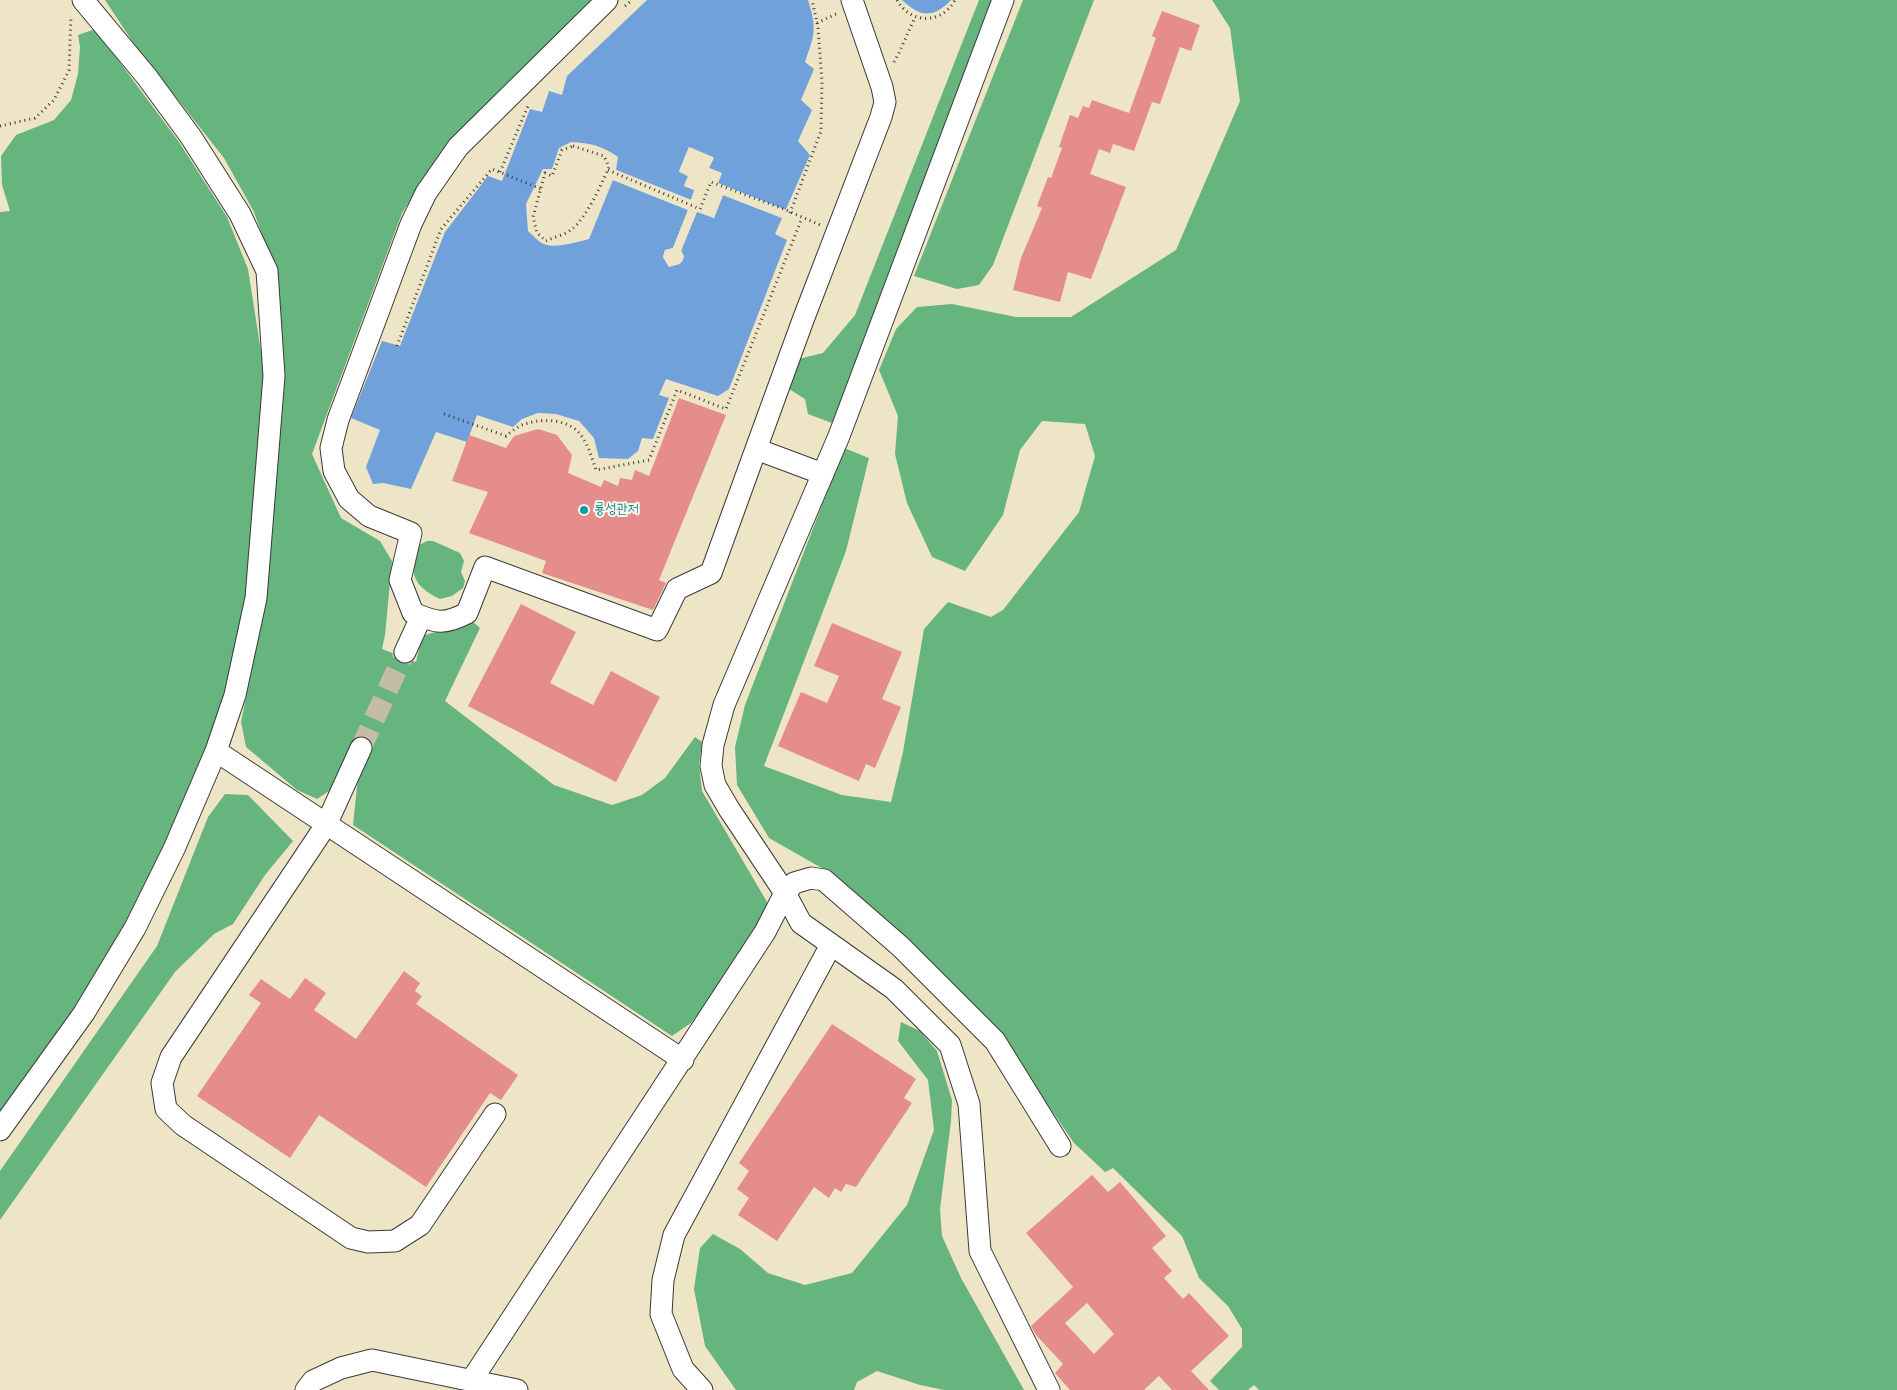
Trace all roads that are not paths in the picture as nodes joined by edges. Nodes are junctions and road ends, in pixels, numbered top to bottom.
1 (607, 0) edge
2 (1003, 0) edge
3 (78, 4) edge
4 (846, 6) edge
5 (756, 449) junction
6 (823, 474) junction
7 (421, 617) junction
8 (405, 652) tunnel mouth
9 (361, 748) tunnel mouth
10 (216, 751) junction
11 (326, 825) junction
12 (785, 894) junction
13 (831, 945) junction
14 (683, 1060) junction
15 (495, 1114) dead end
16 (0, 1130) edge
17 (1060, 1146) dead end
18 (472, 1381) junction
19 (306, 1390) edge
20 (517, 1390) edge
21 (702, 1390) edge
22 (1049, 1390) edge

1 - 7 lane
2 - 6 lane
3 - 10 lane
4 - 5 lane
5 - 6 lane
5 - 7 lane
6 - 12 lane
7 - 8 lane
9 - 11 lane
10 - 11 lane
10 - 16 lane
11 - 14 lane
11 - 15 lane
12 - 13 lane
12 - 14 lane
12 - 17 lane
13 - 21 lane
13 - 22 lane
14 - 18 lane
18 - 19 lane
18 - 20 lane

